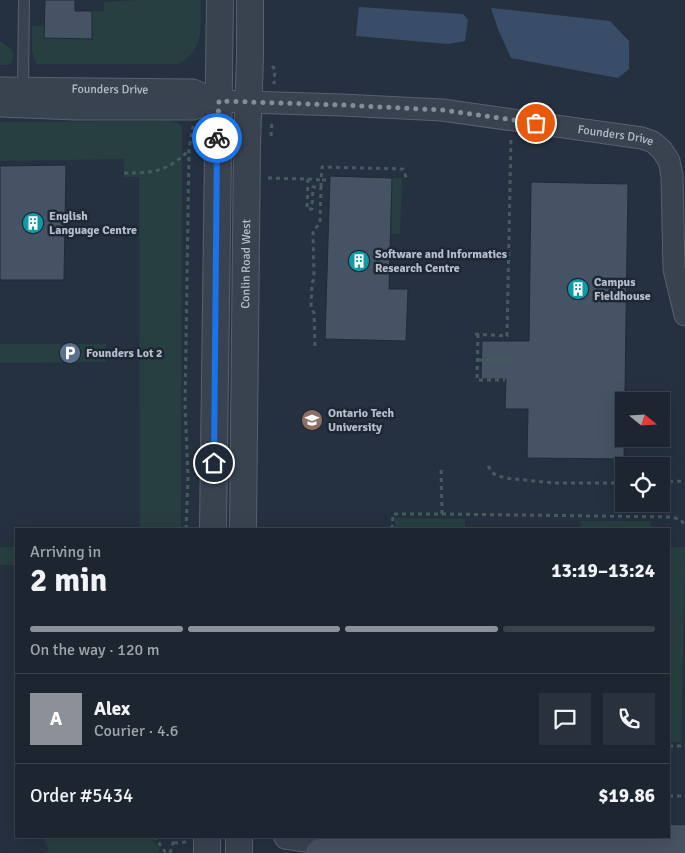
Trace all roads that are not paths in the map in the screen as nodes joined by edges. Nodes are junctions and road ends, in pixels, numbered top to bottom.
1 (24, 0) edge
2 (220, 0) edge
3 (250, 0) edge
4 (0, 88) edge
5 (23, 88) junction
6 (219, 101) junction
7 (249, 102) junction
8 (0, 106) edge
9 (685, 315) edge
10 (212, 528) edge
11 (243, 528) edge
12 (208, 838) edge
13 (240, 838) edge
14 (301, 838) edge
15 (685, 840) edge
16 (359, 846) junction
17 (207, 853) edge
18 (239, 853) edge
19 (320, 853) edge

1 - 5 lane
2 - 6 street
3 - 7 street, Conlin Road West
4 - 5 street, Founders Drive
5 - 6 street, Founders Drive
6 - 7 street, Founders Drive
6 - 8 street, Founders Drive
6 - 10 street
7 - 9 street, Founders Drive
7 - 11 street, Conlin Road West
12 - 17 street
13 - 18 street
14 - 16 street
15 - 16 main road
16 - 19 main road

